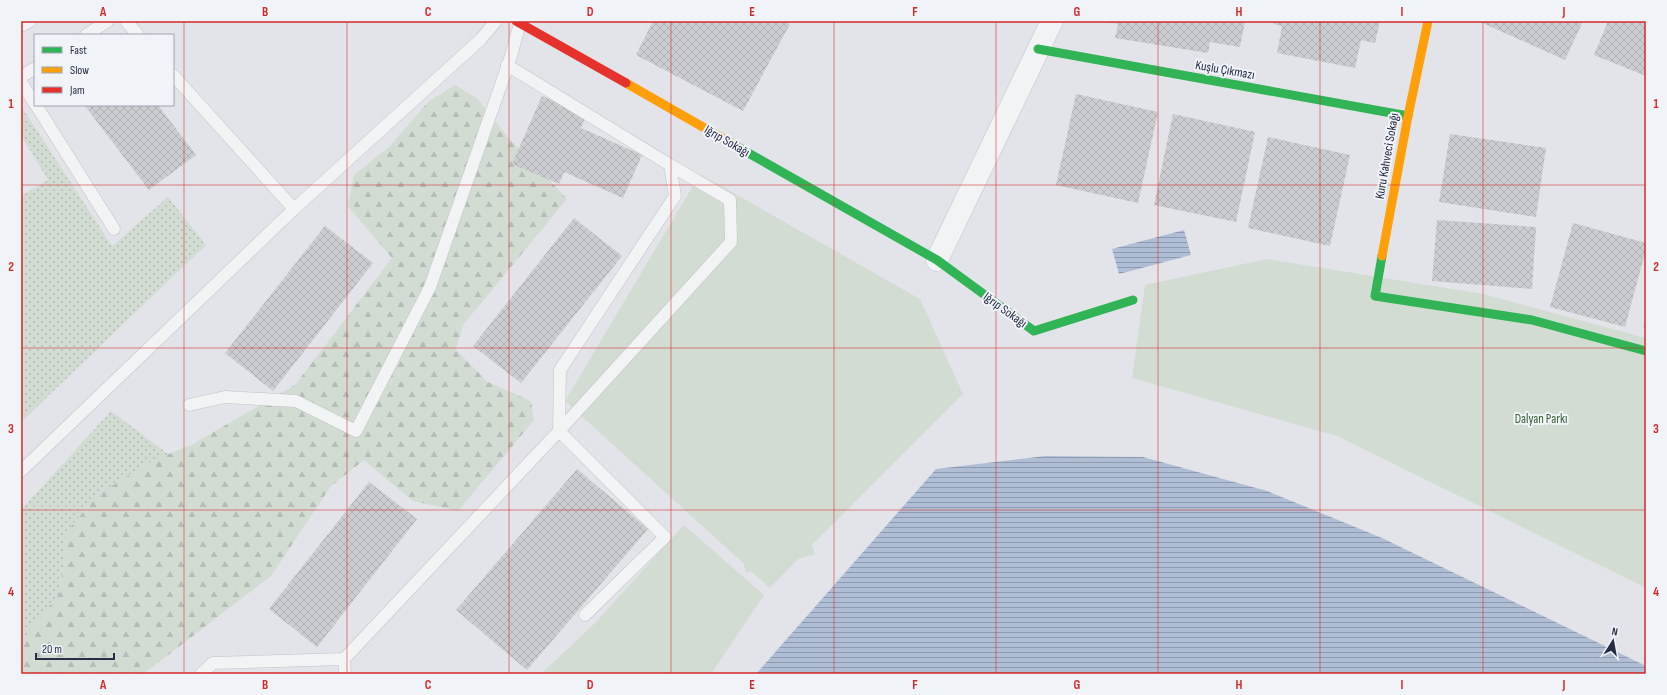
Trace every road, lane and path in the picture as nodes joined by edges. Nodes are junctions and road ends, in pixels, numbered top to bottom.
1 (30, 21) edge
2 (108, 21) edge
3 (126, 21) edge
4 (496, 21) edge
5 (1052, 21) edge
6 (1428, 21) edge
7 (518, 22) edge
8 (21, 26) edge
9 (88, 34) edge
10 (137, 34) edge
11 (1038, 49) junction
12 (507, 64) junction
13 (34, 69) edge
14 (174, 76) edge
15 (21, 77) edge
16 (21, 82) edge
17 (34, 102) edge
18 (36, 106) edge
19 (1408, 116) junction
20 (670, 165) junction
21 (294, 209) junction
22 (114, 229) dead end
23 (937, 260) junction
24 (1133, 300) dead end
25 (1646, 351) edge
26 (189, 405) dead end
27 (559, 432) junction
28 (21, 471) edge
29 (585, 615) dead end
30 (344, 659) junction
31 (201, 674) edge
32 (345, 674) edge

1 - 8 lane
2 - 9 lane
3 - 10 lane
4 - 21 lane
5 - 11 street
6 - 19 street, Kuru Kahveci Sokağı
7 - 12 lane
7 - 23 street, Iğrıp Sokağı
11 - 19 street, Kuşlu Çıkmazı
11 - 23 street
12 - 20 lane
12 - 26 lane
13 - 15 lane
14 - 21 lane
16 - 17 lane
18 - 22 lane
19 - 25 street, Kuru Kahveci Sokağı
20 - 27 lane
20 - 27 lane
21 - 28 lane
23 - 24 street, Iğrıp Sokağı
27 - 29 lane
27 - 30 lane
30 - 31 lane
30 - 32 lane

